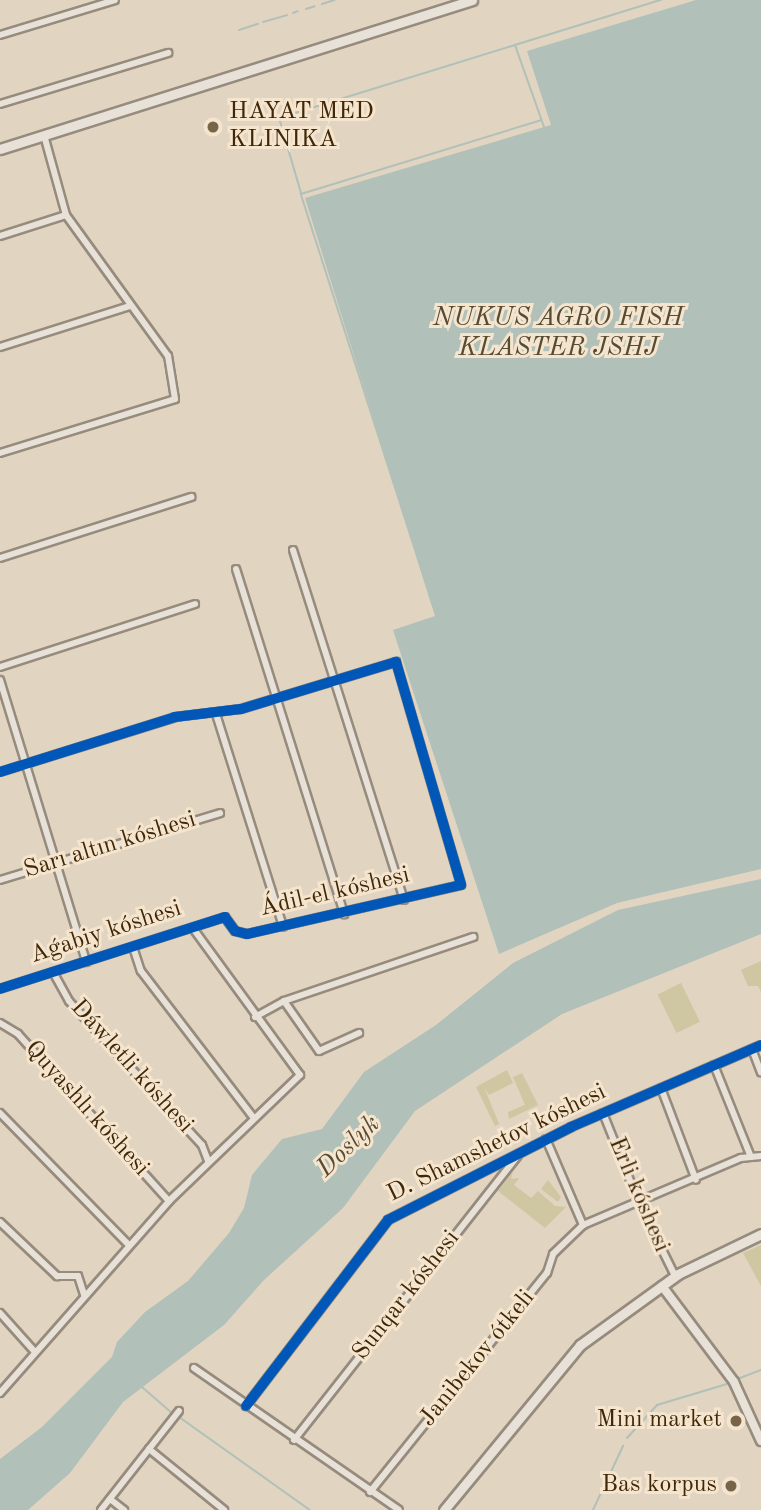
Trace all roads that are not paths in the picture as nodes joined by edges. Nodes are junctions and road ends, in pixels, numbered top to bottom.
1 (115, 0) edge
2 (472, 0) edge
3 (0, 35) edge
4 (168, 53) dead end
5 (0, 104) edge
6 (44, 135) junction
7 (0, 149) edge
8 (66, 215) junction
9 (0, 236) edge
10 (130, 306) junction
11 (0, 347) edge
12 (0, 453) edge
13 (191, 497) dead end
14 (293, 550) dead end
15 (0, 558) edge
16 (236, 569) dead end
17 (195, 604) dead end
18 (0, 667) edge
19 (331, 679) junction
20 (0, 680) edge
21 (276, 699) junction
22 (216, 714) junction
23 (26, 764) junction
24 (0, 772) edge
25 (220, 813) dead end
26 (56, 863) junction
27 (0, 880) edge
28 (404, 900) junction
29 (344, 914) junction
30 (225, 917) joint
31 (283, 927) junction
32 (193, 928) junction
33 (473, 937) dead end
34 (133, 947) junction
35 (86, 962) junction
36 (53, 972) junction
37 (0, 989) edge
38 (284, 1001) junction
39 (255, 1017) junction
40 (0, 1023) edge
41 (359, 1033) dead end
42 (761, 1045) edge
43 (752, 1049) junction
44 (713, 1065) junction
45 (761, 1072) edge
46 (661, 1088) junction
47 (0, 1113) edge
48 (603, 1113) junction
49 (253, 1117) junction
50 (546, 1139) junction
51 (520, 1153) junction
52 (761, 1156) edge
53 (751, 1157) junction
54 (208, 1161) junction
55 (696, 1180) junction
56 (169, 1201) junction
57 (639, 1203) junction
58 (0, 1222) edge
59 (583, 1225) junction
60 (761, 1234) edge
61 (129, 1245) junction
62 (675, 1276) junction
63 (662, 1286) junction
64 (84, 1295) junction
65 (0, 1313) edge
66 (34, 1352) junction
67 (194, 1368) dead end
68 (0, 1393) edge
69 (246, 1406) junction
70 (179, 1410) dead end
71 (294, 1440) junction
72 (761, 1441) edge
73 (149, 1449) junction
74 (370, 1492) junction
75 (110, 1499) junction
76 (101, 1510) edge
77 (124, 1510) edge
78 (224, 1510) edge
79 (399, 1510) edge
80 (444, 1510) edge

1 - 3 street
2 - 6 main road
4 - 5 street
6 - 7 main road
6 - 8 street
8 - 9 street
8 - 10 street
10 - 11 street
10 - 12 street
13 - 15 street
14 - 19 street
16 - 21 street
17 - 18 street
19 - 21 street
19 - 28 street
19 - 28 street, Ádil-el kóshesi
20 - 23 street
21 - 22 street
21 - 29 street
22 - 23 street
22 - 31 street
23 - 24 street
23 - 26 street
25 - 26 street, Sarı altın kóshesi
26 - 27 street, Sarı altın kóshesi
26 - 35 street
28 - 29 street, Ádil-el kóshesi
29 - 31 street, Ádil-el kóshesi
30 - 31 street, Ádil-el kóshesi
30 - 32 street, Aǵabiy kóshesi
32 - 34 street, Aǵabiy kóshesi
32 - 39 street
33 - 38 street
34 - 35 street, Aǵabiy kóshesi
34 - 49 street
35 - 36 street, Aǵabiy kóshesi
36 - 37 street, Aǵabiy kóshesi
36 - 54 street, Dáwletli kóshesi
38 - 39 street
38 - 41 street
39 - 49 street
40 - 56 street, Quyashlı kóshesi
42 - 43 street, D. Shamshetov kóshesi
43 - 44 street, D. Shamshetov kóshesi
43 - 45 street
44 - 46 street, D. Shamshetov kóshesi
44 - 53 street
46 - 48 street, D. Shamshetov kóshesi
46 - 55 street
47 - 61 street
48 - 50 street, D. Shamshetov kóshesi
48 - 57 street, Erli kóshesi
49 - 54 street
50 - 51 street, D. Shamshetov kóshesi
50 - 59 street
51 - 69 street, D. Shamshetov kóshesi
51 - 71 street, Sunqar kóshesi
52 - 53 street
53 - 55 street
54 - 56 street
55 - 57 street
56 - 61 street
57 - 59 street
57 - 62 street, Erli kóshesi
58 - 64 street
59 - 74 street, Janibekov ótkeli
60 - 62 main road
61 - 64 street
62 - 63 main road
63 - 72 street
63 - 80 main road
64 - 66 street
65 - 66 street
66 - 68 street
67 - 69 street
69 - 71 street
70 - 73 street
71 - 74 street
73 - 75 street
73 - 78 street
74 - 79 street
75 - 76 street
75 - 77 street

